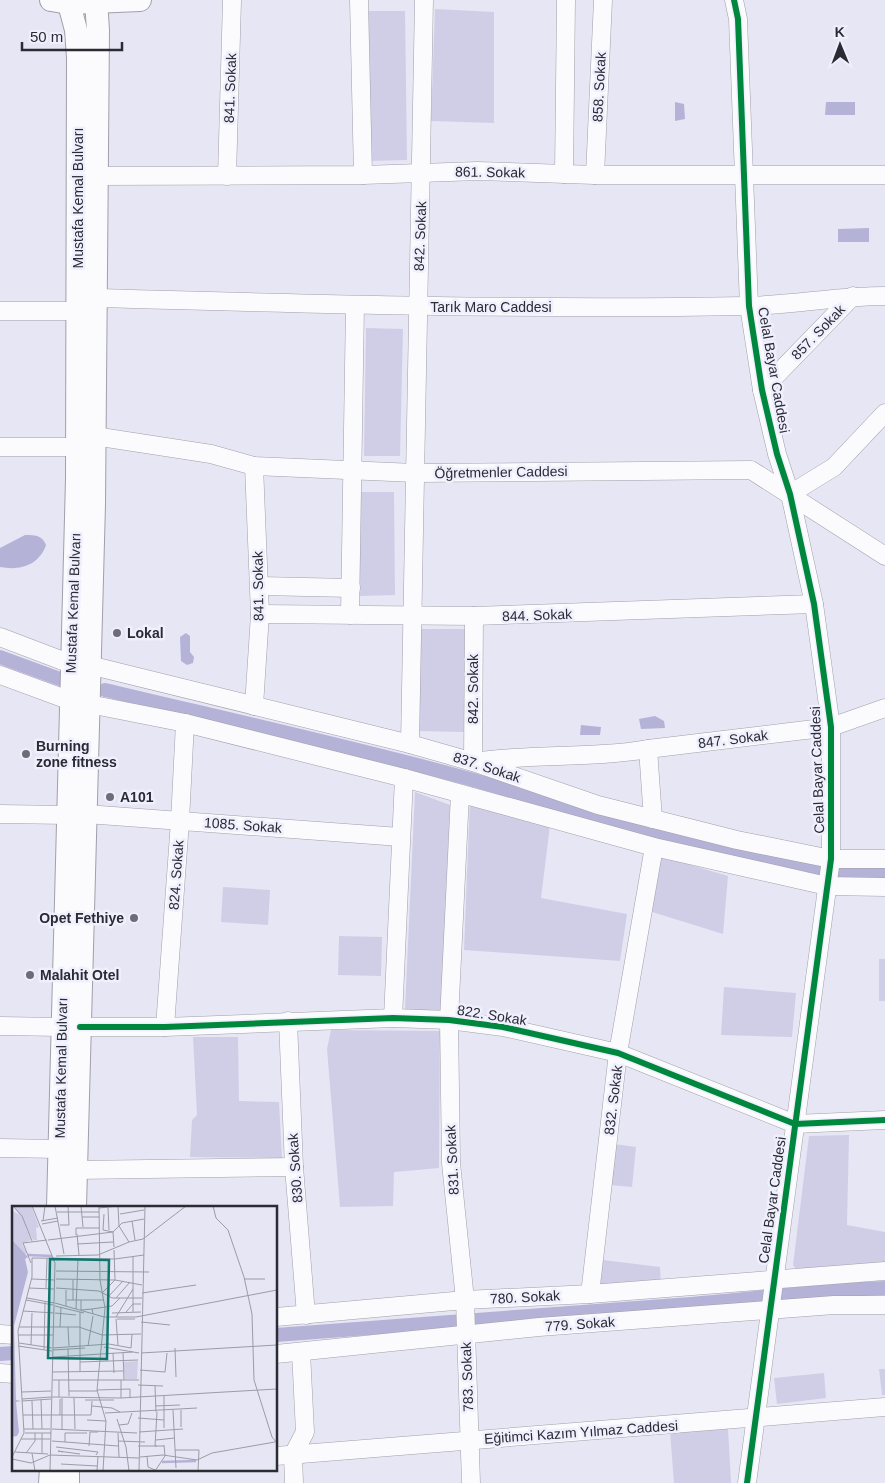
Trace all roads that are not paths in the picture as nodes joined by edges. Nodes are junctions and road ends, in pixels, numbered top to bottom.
1 (140, 0) edge
2 (232, 0) edge
3 (359, 0) edge
4 (424, 0) edge
5 (566, 0) edge
6 (603, 0) edge
7 (734, 0) edge
8 (63, 1) edge
9 (96, 1) edge
10 (422, 172) junction
11 (564, 174) junction
12 (745, 174) junction
13 (363, 175) junction
14 (595, 175) junction
15 (885, 175) edge
16 (95, 176) junction
17 (227, 176) junction
18 (853, 296) junction
19 (885, 296) edge
20 (87, 305) junction
21 (355, 305) junction
22 (749, 306) junction
23 (418, 307) junction
24 (0, 312) edge
25 (762, 390) junction
26 (885, 413) edge
27 (86, 442) junction
28 (0, 447) edge
29 (254, 466) junction
30 (354, 471) junction
31 (415, 473) junction
32 (790, 494) junction
33 (884, 553) edge
34 (260, 586) junction
35 (351, 588) junction
36 (814, 604) junction
37 (260, 614) junction
38 (350, 615) junction
39 (474, 616) junction
40 (411, 617) junction
41 (0, 637) edge
42 (80, 665) junction
43 (0, 675) edge
44 (80, 702) junction
45 (254, 706) junction
46 (885, 708) edge
47 (185, 723) junction
48 (831, 727) junction
49 (410, 744) junction
50 (648, 749) junction
51 (473, 762) junction
52 (404, 778) junction
53 (460, 794) junction
54 (0, 814) edge
55 (77, 815) junction
56 (653, 819) junction
57 (180, 820) junction
58 (400, 837) junction
59 (654, 847) junction
60 (832, 859) junction
61 (885, 859) edge
62 (827, 886) junction
63 (885, 887) edge
64 (393, 1018) junction
65 (449, 1020) junction
66 (288, 1021) junction
67 (0, 1026) edge
68 (71, 1027) junction
69 (165, 1027) junction
70 (618, 1053) junction
71 (885, 1120) edge
72 (795, 1124) junction
73 (0, 1148) edge
74 (59, 1149) junction
75 (294, 1167) junction
76 (76, 1170) junction
77 (58, 1206) edge
78 (76, 1206) edge
79 (885, 1272) edge
80 (774, 1279) junction
81 (590, 1294) junction
82 (465, 1300) junction
83 (885, 1305) edge
84 (770, 1311) junction
85 (306, 1315) junction
86 (278, 1317) edge
87 (466, 1335) junction
88 (301, 1352) junction
89 (278, 1354) edge
90 (885, 1407) edge
91 (756, 1419) junction
92 (470, 1440) junction
93 (284, 1456) edge
94 (51, 1470) edge
95 (68, 1470) edge
96 (50, 1483) edge
97 (68, 1483) edge
98 (294, 1483) edge
99 (471, 1483) edge
100 (747, 1483) edge

1 - 9 main road
2 - 17 street, 841. Sokak
3 - 13 street
4 - 10 street, 842. Sokak
5 - 11 street
6 - 14 street, 858. Sokak
7 - 12 street, Celal Bayar Caddesi
8 - 9 main road
8 - 20 main road, Mustafa Kemal Bulvarı
9 - 16 main road, Mustafa Kemal Bulvarı
10 - 11 street, 861. Sokak
10 - 13 street, 861. Sokak
10 - 23 street, 842. Sokak
11 - 14 street, 861. Sokak
12 - 14 street, 861. Sokak
12 - 15 street, 861. Sokak
12 - 22 street, Celal Bayar Caddesi
13 - 17 street, 861. Sokak
16 - 17 street, 861. Sokak
16 - 20 main road, Mustafa Kemal Bulvarı
18 - 19 street, Tarık Maro Caddesi
18 - 22 street, Tarık Maro Caddesi
18 - 25 street, 857. Sokak
20 - 21 street, Tarık Maro Caddesi
20 - 24 street, Tarık Maro Caddesi
20 - 27 main road, Mustafa Kemal Bulvarı
21 - 23 street, Tarık Maro Caddesi
21 - 30 street
22 - 23 street, Tarık Maro Caddesi
22 - 25 street, Celal Bayar Caddesi
23 - 31 street, 842. Sokak
25 - 32 street, Celal Bayar Caddesi
26 - 32 street
27 - 28 street, Öğretmenler Caddesi
27 - 29 street, Öğretmenler Caddesi
27 - 42 main road, Mustafa Kemal Bulvarı
29 - 30 street, Öğretmenler Caddesi
29 - 34 street, 841. Sokak
30 - 31 street, Öğretmenler Caddesi
30 - 35 street
31 - 32 street, Öğretmenler Caddesi
31 - 40 street, 842. Sokak
32 - 33 street, Öğretmenler Caddesi
32 - 36 street, Celal Bayar Caddesi
34 - 35 street
34 - 37 street, 841. Sokak
35 - 38 street
36 - 39 street, 844. Sokak
36 - 48 street, Celal Bayar Caddesi
37 - 38 street, 844. Sokak
37 - 45 street, 841. Sokak
38 - 40 street, 844. Sokak
39 - 40 street, 844. Sokak
39 - 51 street, 842. Sokak
40 - 49 street, 842. Sokak
41 - 42 street, 837. Sokak
42 - 44 main road, Mustafa Kemal Bulvarı
42 - 45 street, 837. Sokak
43 - 44 street
44 - 47 street
44 - 55 main road, Mustafa Kemal Bulvarı
45 - 49 street, 837. Sokak
46 - 48 street, 847. Sokak
47 - 52 street
47 - 57 street, 824. Sokak
48 - 50 street, 847. Sokak
48 - 60 street, Celal Bayar Caddesi
49 - 51 street, 837. Sokak
50 - 51 street, 847. Sokak
50 - 56 street
51 - 56 street, 837. Sokak
52 - 53 street
52 - 58 street
53 - 59 street
53 - 65 street, 831. Sokak
54 - 55 street, 1085. Sokak
55 - 57 street, 1085. Sokak
55 - 68 main road, Mustafa Kemal Bulvarı
56 - 60 street, 837. Sokak
57 - 58 street, 1085. Sokak
57 - 69 street, 824. Sokak
58 - 64 street
59 - 62 street
59 - 70 street, 832. Sokak
60 - 61 street, 837. Sokak
60 - 62 street, Celal Bayar Caddesi
62 - 63 street
62 - 72 street, Celal Bayar Caddesi
64 - 65 street, 822. Sokak
64 - 66 street, 822. Sokak
65 - 70 street, 822. Sokak
65 - 82 street, 831. Sokak
66 - 69 street, 822. Sokak
66 - 75 street, 830. Sokak
67 - 68 street, 822. Sokak
68 - 69 street, 822. Sokak
68 - 74 main road, Mustafa Kemal Bulvarı
68 - 76 main road, Mustafa Kemal Bulvarı
70 - 72 street, 822. Sokak
70 - 81 street, 832. Sokak
71 - 72 street, 822. Sokak
72 - 80 street, Celal Bayar Caddesi
73 - 74 street
74 - 77 main road, Mustafa Kemal Bulvarı
75 - 76 street
75 - 85 street, 830. Sokak
76 - 78 main road, Mustafa Kemal Bulvarı
79 - 80 street, 780. Sokak
80 - 81 street, 780. Sokak
80 - 84 street, Celal Bayar Caddesi
81 - 82 street, 780. Sokak
82 - 85 street, 780. Sokak
82 - 87 street, 783. Sokak
83 - 84 street, 779. Sokak
84 - 87 street, 779. Sokak
84 - 91 street, Celal Bayar Caddesi
85 - 86 street, 780. Sokak
87 - 88 street, 779. Sokak
87 - 92 street, 783. Sokak
88 - 89 street, 779. Sokak
88 - 93 street
90 - 91 street, Eğitimci Kazım Yılmaz Caddesi
91 - 92 street, Eğitimci Kazım Yılmaz Caddesi
91 - 100 street, Celal Bayar Caddesi
92 - 93 street, Eğitimci Kazım Yılmaz Caddesi
92 - 99 street, 783. Sokak
93 - 98 street
94 - 96 main road
95 - 97 main road

